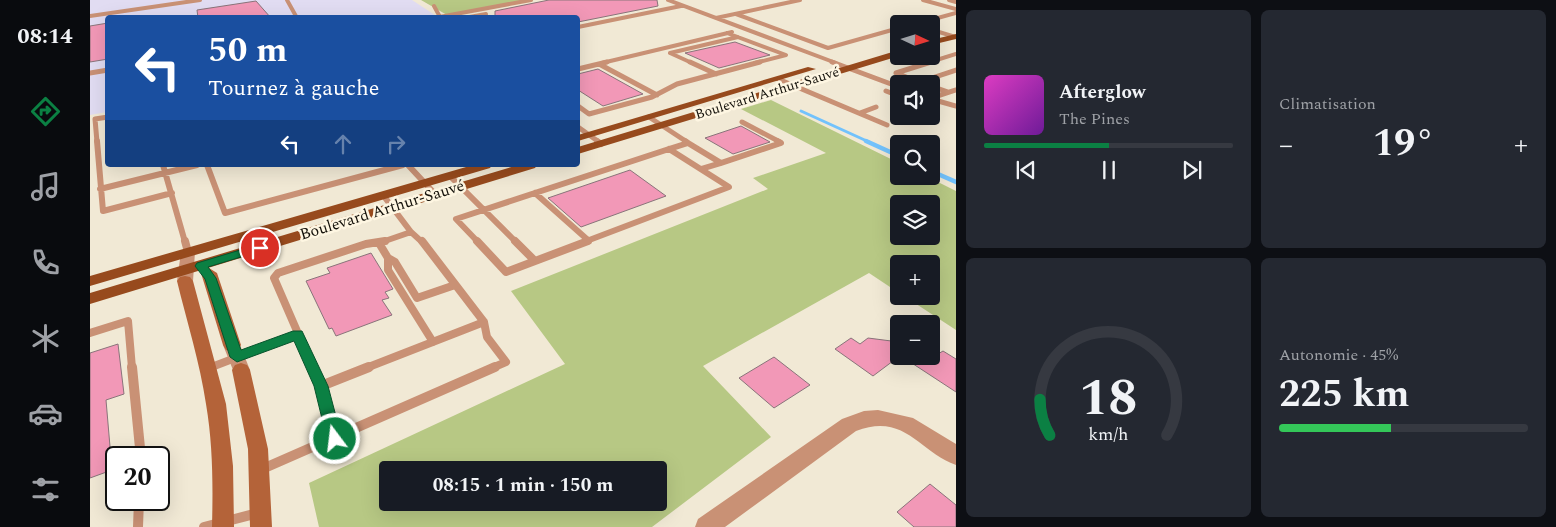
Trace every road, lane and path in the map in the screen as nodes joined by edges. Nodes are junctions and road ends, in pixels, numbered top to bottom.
1 (200, 0) edge
2 (287, 0) edge
3 (533, 0) edge
4 (671, 0) edge
5 (800, 0) edge
6 (923, 0) edge
7 (949, 0) edge
8 (956, 2) edge
9 (523, 4) dead end
10 (682, 5) junction
11 (434, 6) dead end
12 (504, 8) dead end
13 (956, 11) edge
14 (486, 14) dead end
15 (736, 14) junction
16 (294, 15) edge
17 (439, 15) edge
18 (447, 15) joint
19 (480, 15) edge
20 (90, 16) edge
21 (940, 16) edge
22 (716, 18) junction
23 (580, 27) edge
24 (956, 27) edge
25 (744, 29) junction
26 (890, 31) edge
27 (940, 32) edge
28 (727, 33) junction
29 (940, 34) edge
30 (955, 36) edge
31 (738, 37) junction
32 (940, 40) edge
33 (890, 47) edge
34 (662, 49) junction
35 (670, 53) junction
36 (956, 54) edge
37 (890, 56) edge
38 (833, 63) junction
39 (599, 64) junction
40 (850, 68) junction
41 (580, 69) edge
42 (105, 70) edge
43 (956, 70) edge
44 (90, 72) edge
45 (716, 74) junction
46 (901, 75) edge
47 (940, 76) edge
48 (778, 79) junction
49 (890, 84) edge
50 (793, 85) junction
51 (940, 89) edge
52 (956, 90) edge
53 (886, 91) dead end
54 (948, 92) junction
55 (890, 93) edge
56 (657, 95) junction
57 (940, 95) edge
58 (940, 102) edge
59 (956, 106) edge
60 (580, 107) edge
61 (876, 108) dead end
62 (860, 113) junction
63 (105, 117) edge
64 (649, 117) junction
65 (742, 122) dead end
66 (662, 125) junction
67 (887, 125) dead end
68 (580, 129) edge
69 (588, 135) junction
70 (580, 137) edge
71 (688, 143) junction
72 (601, 144) junction
73 (669, 149) junction
74 (580, 150) edge
75 (721, 163) junction
76 (164, 167) edge
77 (189, 167) edge
78 (208, 167) edge
79 (395, 167) edge
80 (410, 167) edge
81 (479, 167) edge
82 (524, 167) edge
83 (701, 170) junction
84 (166, 173) junction
85 (450, 176) junction
86 (425, 183) junction
87 (461, 186) junction
88 (100, 190) junction
89 (172, 193) junction
90 (535, 193) junction
91 (435, 194) junction
92 (383, 195) junction
93 (392, 207) junction
94 (484, 210) junction
95 (411, 232) junction
96 (589, 241) junction
97 (379, 243) junction
98 (188, 252) junction
99 (388, 258) junction
100 (535, 261) junction
101 (195, 273) junction
102 (90, 281) edge
103 (455, 285) junction
104 (90, 299) edge
105 (484, 322) junction
106 (90, 333) edge
107 (298, 334) junction
108 (433, 342) junction
109 (236, 357) junction
110 (207, 369) junction
111 (321, 386) junction
112 (335, 439) junction
113 (140, 446) edge
114 (956, 456) edge
115 (260, 470) junction
116 (139, 511) edge
117 (261, 520) edge
118 (223, 525) edge
119 (138, 527) edge
120 (204, 527) edge
121 (706, 527) edge

1 - 20 lane
2 - 16 lane
3 - 9 lane
3 - 18 lane
4 - 10 lane
5 - 15 lane
6 - 13 lane
7 - 8 lane
10 - 22 lane
10 - 23 lane
11 - 17 lane
12 - 18 lane
13 - 21 lane
14 - 19 lane
15 - 22 lane
15 - 26 lane
22 - 25 lane
24 - 27 main road
25 - 28 lane
25 - 38 lane
28 - 31 lane
28 - 34 lane
29 - 30 lane
30 - 32 main road
31 - 35 lane
31 - 45 lane
33 - 38 main road, Boulevard Arthur-Sauvé
34 - 35 lane
34 - 39 lane
35 - 45 lane
36 - 46 lane
37 - 40 main road, Boulevard Arthur-Sauvé
38 - 40 lane
38 - 48 main road, Boulevard Arthur-Sauvé
39 - 41 lane
39 - 56 lane
40 - 49 lane
40 - 50 main road, Boulevard Arthur-Sauvé
42 - 44 lane
43 - 47 lane
45 - 56 lane
48 - 50 lane
48 - 64 main road, Boulevard Arthur-Sauvé
50 - 62 lane
50 - 66 main road, Boulevard Arthur-Sauvé
51 - 54 lane
52 - 54 lane
53 - 55 lane
54 - 57 lane
56 - 60 lane
58 - 59 lane
61 - 62 lane
62 - 67 lane
63 - 88 lane
64 - 66 lane
64 - 69 main road, Boulevard Arthur-Sauvé
65 - 75 lane
66 - 71 lane
66 - 72 main road, Boulevard Arthur-Sauvé
68 - 69 lane
69 - 70 main road, Boulevard Arthur-Sauvé
69 - 72 lane
71 - 73 lane
71 - 75 lane
72 - 74 main road, Boulevard Arthur-Sauvé
73 - 83 lane
73 - 90 lane
75 - 83 lane
76 - 84 lane
77 - 84 lane
78 - 79 lane
80 - 86 lane
81 - 85 main road, Boulevard Arthur-Sauvé
82 - 87 main road, Boulevard Arthur-Sauvé
83 - 96 lane
84 - 88 lane
84 - 89 lane
85 - 86 main road, Boulevard Arthur-Sauvé
85 - 87 lane
86 - 91 lane
86 - 92 main road, Boulevard Arthur-Sauvé
87 - 91 main road, Boulevard Arthur-Sauvé
87 - 94 lane
88 - 89 lane
89 - 98 lane
90 - 94 lane
90 - 96 lane
91 - 93 main road, Boulevard Arthur-Sauvé
92 - 93 lane
92 - 98 main road, Boulevard Arthur-Sauvé
93 - 95 lane
93 - 101 main road, Boulevard Arthur-Sauvé
94 - 100 lane
94 - 100 lane
95 - 97 lane
95 - 103 lane
96 - 100 lane
97 - 99 lane
97 - 107 lane
98 - 101 street
98 - 102 main road, Boulevard Arthur-Sauvé
99 - 103 lane
99 - 108 lane
101 - 104 main road, Boulevard Arthur-Sauvé
101 - 109 street
101 - 110 street
103 - 105 lane
105 - 108 lane
105 - 112 lane
106 - 113 lane
107 - 109 lane
107 - 111 lane
108 - 111 lane
109 - 110 lane
109 - 115 street
110 - 118 street
111 - 112 lane
112 - 115 lane
114 - 121 street
115 - 117 street
116 - 119 lane
117 - 118 lane
118 - 120 lane

